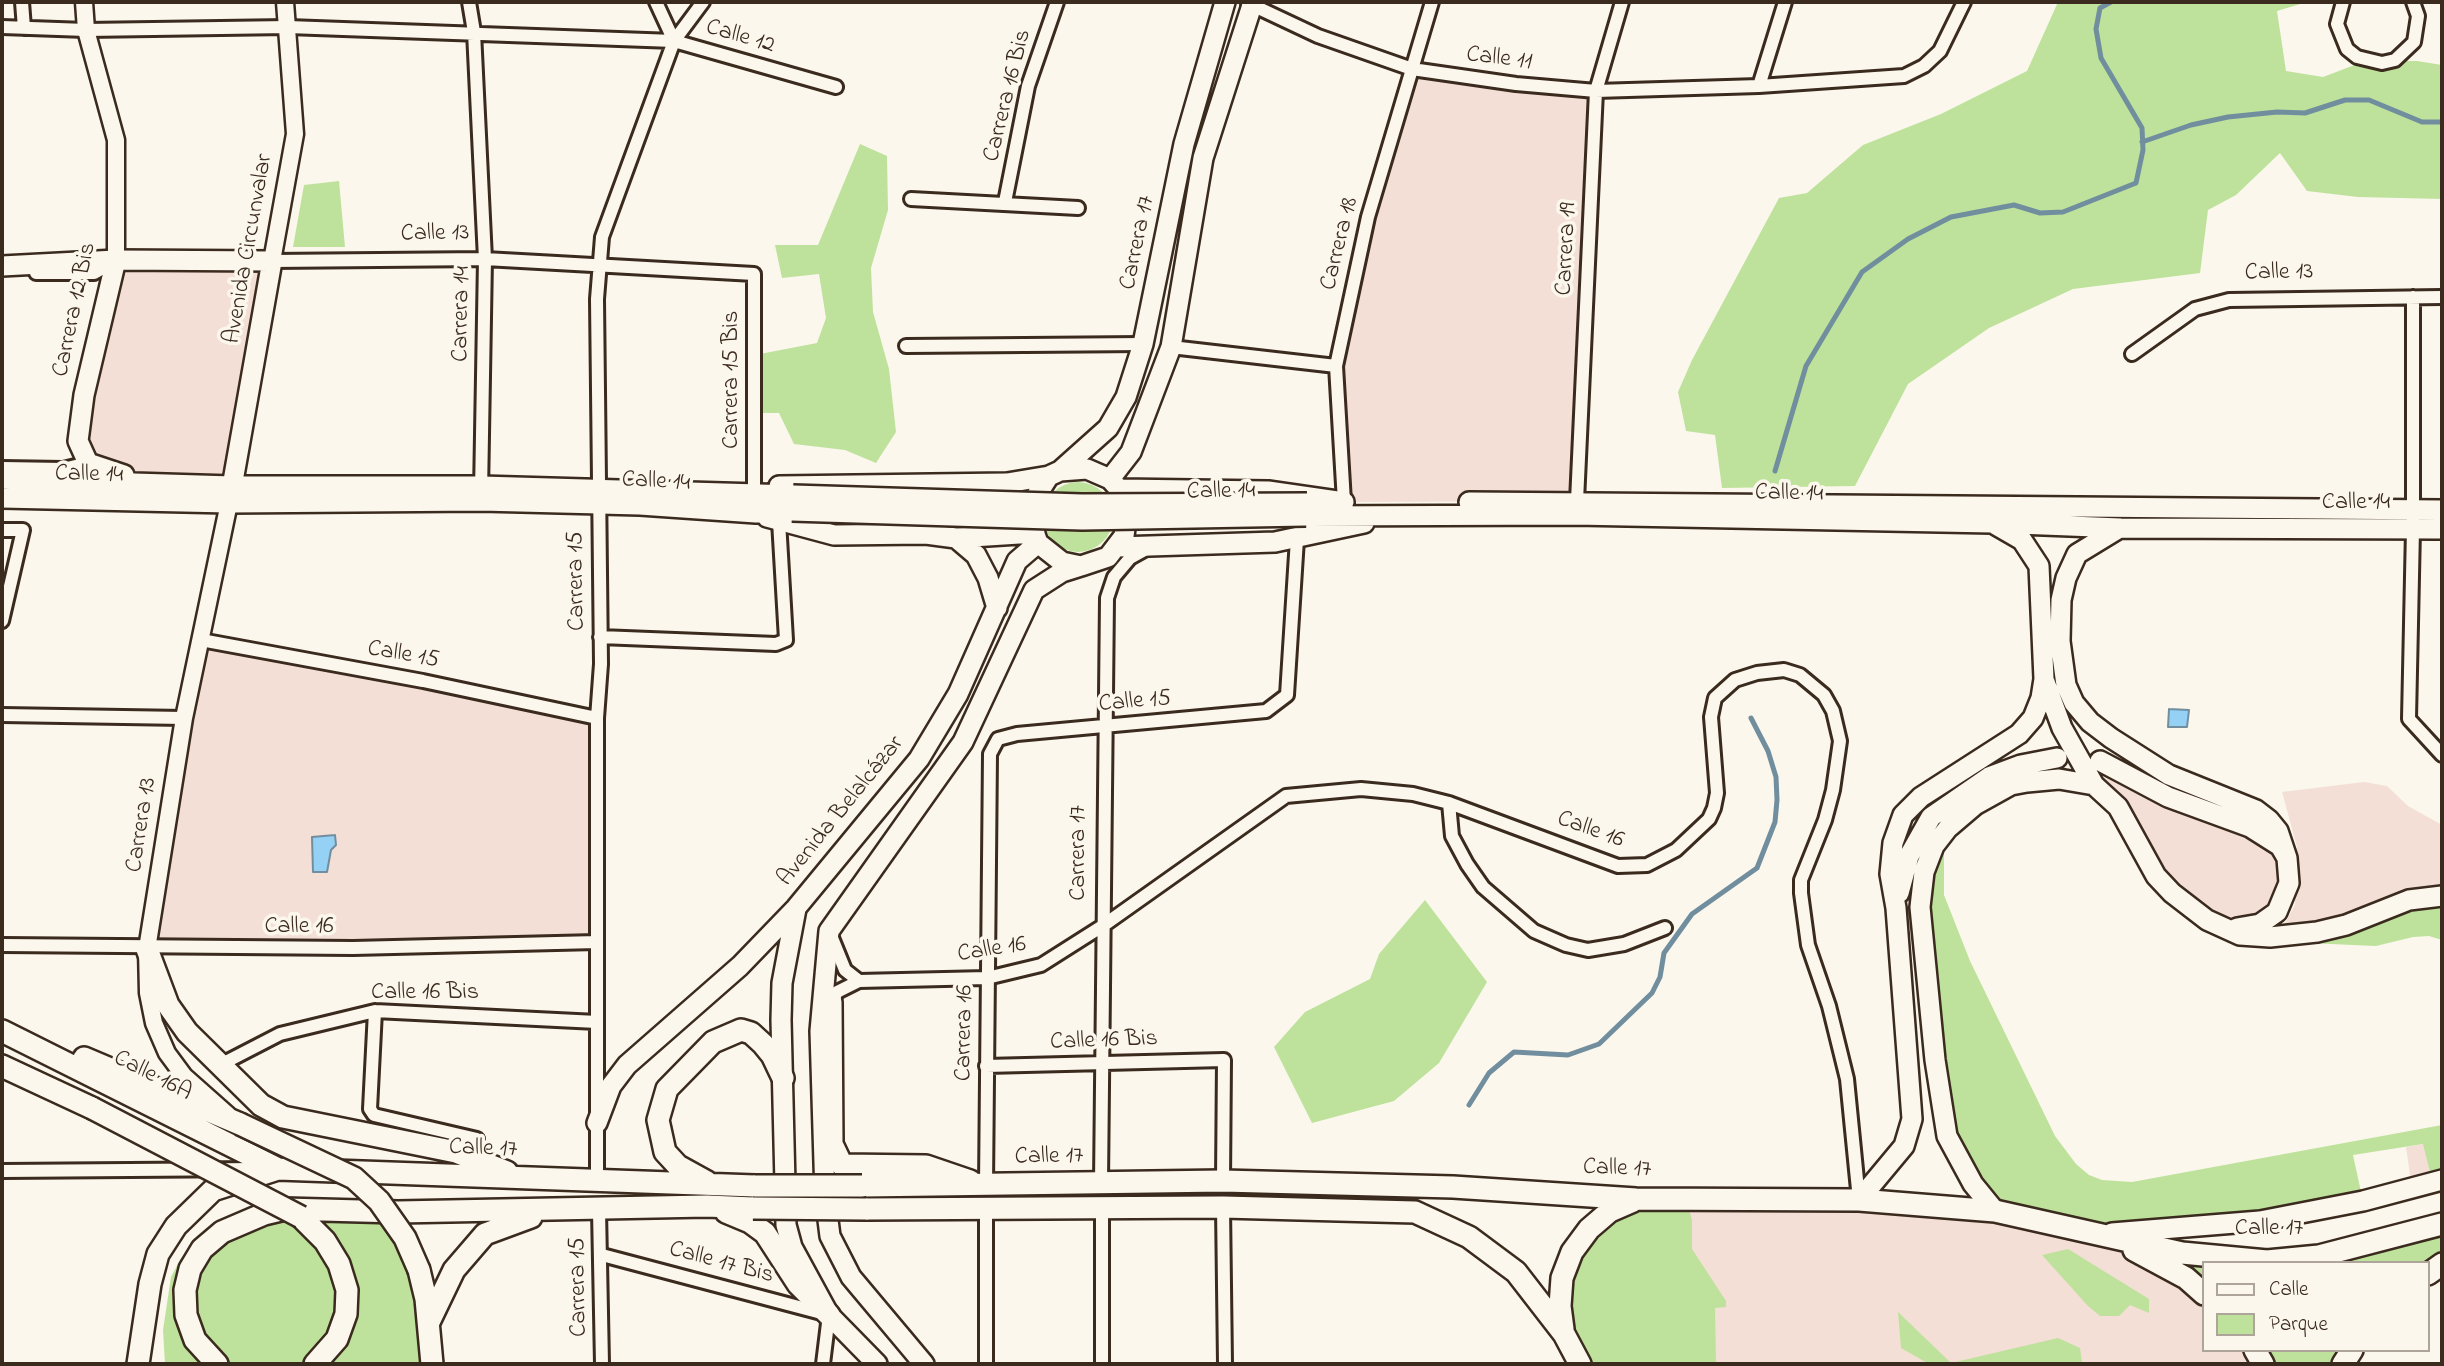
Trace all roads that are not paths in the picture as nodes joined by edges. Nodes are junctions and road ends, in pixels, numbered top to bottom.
1 (22, 2) edge
2 (84, 2) edge
3 (285, 2) edge
4 (469, 2) edge
5 (656, 2) edge
6 (704, 2) edge
7 (1057, 2) edge
8 (1225, 2) edge
9 (1432, 2) edge
10 (1622, 2) edge
11 (1785, 2) edge
12 (1964, 2) edge
13 (2343, 2) edge
14 (2415, 2) edge
15 (1251, 3) edge
16 (2, 27) edge
17 (288, 27) junction
18 (24, 28) junction
19 (86, 30) junction
20 (474, 32) junction
21 (674, 41) junction
22 (1412, 69) junction
23 (1759, 86) junction
24 (836, 87) dead end
25 (1596, 91) junction
26 (911, 200) dead end
27 (1005, 202) junction
28 (1078, 208) dead end
29 (485, 259) junction
30 (107, 261) junction
31 (272, 261) junction
32 (2, 266) edge
33 (600, 267) junction
34 (2, 273) edge
35 (754, 274) joint
36 (2413, 297) junction
37 (2442, 297) edge
38 (1143, 344) junction
39 (906, 346) dead end
40 (1171, 347) junction
41 (2132, 354) dead end
42 (1336, 366) junction
43 (88, 463) junction
44 (2, 468) edge
45 (1055, 474) junction
46 (2, 479) edge
47 (166, 484) junction
48 (1114, 484) junction
49 (754, 486) junction
50 (47, 490) junction
51 (664, 490) junction
52 (481, 493) junction
53 (231, 494) junction
54 (598, 497) junction
55 (2, 498) edge
56 (1577, 501) junction
57 (1344, 502) junction
58 (788, 509) junction
59 (2050, 509) junction
60 (1306, 510) junction
61 (2442, 510) edge
62 (1399, 515) junction
63 (2413, 519) junction
64 (1992, 523) junction
65 (2066, 526) junction
66 (2121, 528) junction
67 (2442, 529) edge
68 (2, 530) edge
69 (956, 538) junction
70 (1037, 538) junction
71 (1297, 539) junction
72 (1154, 544) junction
73 (1118, 547) junction
74 (2077, 554) junction
75 (1081, 566) junction
76 (997, 608) junction
77 (2, 621) edge
78 (600, 637) junction
79 (201, 640) junction
80 (2044, 679) junction
81 (2, 715) edge
82 (184, 718) junction
83 (597, 718) junction
84 (1105, 727) junction
85 (990, 754) joint
86 (2442, 755) edge
87 (2057, 758) dead end
88 (2100, 761) dead end
89 (2094, 785) junction
90 (1450, 803) junction
91 (2287, 858) junction
92 (2442, 896) edge
93 (796, 908) junction
94 (1896, 908) junction
95 (1104, 925) junction
96 (1665, 928) dead end
97 (2225, 929) junction
98 (829, 931) junction
99 (597, 942) junction
100 (2, 945) edge
101 (147, 949) junction
102 (987, 978) junction
103 (859, 981) junction
104 (831, 1002) junction
105 (375, 1011) junction
106 (597, 1022) junction
107 (2, 1030) edge
108 (820, 1031) junction
109 (1103, 1063) junction
110 (220, 1065) junction
111 (2, 1066) edge
112 (986, 1066) junction
113 (783, 1078) junction
114 (597, 1123) junction
115 (240, 1124) junction
116 (477, 1139) dead end
117 (278, 1169) junction
118 (2, 1171) edge
119 (524, 1178) junction
120 (2442, 1180) edge
121 (1223, 1181) junction
122 (597, 1182) junction
123 (1101, 1183) junction
124 (716, 1185) junction
125 (985, 1186) junction
126 (1636, 1199) junction
127 (1858, 1200) junction
128 (708, 1206) junction
129 (1223, 1207) junction
130 (1102, 1209) junction
131 (599, 1210) junction
132 (986, 1210) junction
133 (1995, 1211) junction
134 (293, 1213) junction
135 (2442, 1224) edge
136 (2094, 1234) junction
137 (602, 1255) junction
138 (2202, 1292) edge
139 (829, 1315) junction
140 (429, 1322) junction
141 (1564, 1334) junction
142 (138, 1364) edge
143 (217, 1364) edge
144 (315, 1364) edge
145 (432, 1364) edge
146 (602, 1364) edge
147 (822, 1364) edge
148 (877, 1364) edge
149 (924, 1364) edge
150 (986, 1364) edge
151 (1102, 1364) edge
152 (1225, 1364) edge
153 (1580, 1364) edge

1 - 18 street
2 - 19 street, Carrera 12 Bis
3 - 17 street, Avenida Circunvalar
4 - 20 street, Carrera 14
5 - 21 street
6 - 21 street, Carrera 15
7 - 27 street, Carrera 16 Bis
8 - 38 main road, Carrera 17
9 - 22 street, Carrera 18
10 - 25 street, Carrera 19
11 - 23 street
12 - 23 street, Calle 11
13 - 14 street
15 - 22 street, Calle 11
15 - 40 main road, Carrera 17
16 - 18 street, Calle 12
17 - 19 street, Calle 12
17 - 20 street, Calle 12
17 - 31 street, Avenida Circunvalar
18 - 19 street, Calle 12
19 - 30 street, Carrera 12 Bis
20 - 21 street, Calle 12
20 - 29 street, Carrera 14
21 - 24 street, Calle 12
21 - 33 street, Carrera 15
22 - 25 street, Calle 11
22 - 42 street, Carrera 18
23 - 25 street, Calle 11
25 - 56 street, Carrera 19
26 - 27 street
27 - 28 street
29 - 31 street, Calle 13
29 - 33 street, Calle 13
29 - 52 street, Carrera 14
30 - 31 main road, Calle 13
30 - 32 main road, Calle 13
30 - 34 street, Calle 13
30 - 43 main road, Carrera 12 Bis
31 - 53 main road, Avenida Circunvalar
33 - 35 street, Calle 13
33 - 54 street, Carrera 15
35 - 49 street, Carrera 15 Bis
36 - 37 street, Calle 13
36 - 41 street, Calle 13
36 - 63 street
38 - 39 street
38 - 45 main road, Carrera 17
40 - 42 street
40 - 48 main road, Carrera 17
42 - 57 street, Carrera 18
43 - 44 street
43 - 47 main road
45 - 48 main road
45 - 49 main road
45 - 70 main road
46 - 50 main road, Calle 14
47 - 50 main road, Calle 14
47 - 53 main road, Calle 14
48 - 57 main road
48 - 73 main road
49 - 51 main road
50 - 53 main road, Calle 14
50 - 55 main road, Calle 14
51 - 54 main road, Calle 14
51 - 58 main road, Calle 14
52 - 53 main road, Calle 14
52 - 54 main road, Calle 14
53 - 79 street, Carrera 13
54 - 58 main road, Calle 14
54 - 78 street, Carrera 15
56 - 57 main road, Calle 14
56 - 59 main road, Calle 14
57 - 60 main road, Calle 14
58 - 60 main road, Calle 14, bridge
58 - 69 main road
58 - 78 street
59 - 63 main road, Calle 14
59 - 65 main road
60 - 62 main road, Calle 14
61 - 63 main road, Calle 14
62 - 64 main road, Calle 14
62 - 71 main road
63 - 66 main road, Calle 14
63 - 67 main road, Calle 14
63 - 86 street
64 - 65 main road, Calle 14
64 - 80 main road
65 - 66 main road, Calle 14
65 - 74 main road
66 - 74 main road
68 - 77 street
69 - 70 main road
69 - 76 main road
70 - 75 main road
70 - 76 main road, Avenida Belalcázar
71 - 72 main road
71 - 84 street, Calle 15
72 - 73 main road
72 - 84 street, Carrera 17
73 - 75 main road
74 - 91 main road
75 - 98 main road
76 - 93 main road, Avenida Belalcázar
78 - 83 street, Carrera 15
79 - 82 street, Carrera 13
79 - 83 street, Calle 15
80 - 89 main road
80 - 94 main road
81 - 82 street
82 - 101 street, Carrera 13
83 - 99 street, Carrera 15
84 - 85 street, Calle 15
84 - 95 street, Carrera 17
85 - 102 street, Carrera 16
87 - 94 main road
88 - 91 main road
89 - 97 main road
89 - 133 main road
90 - 95 street, Calle 16
90 - 96 street
90 - 127 street, Calle 16
91 - 97 main road
92 - 97 main road
93 - 113 main road, Avenida Belalcázar
93 - 114 main road
94 - 127 main road
95 - 102 street, Calle 16
95 - 109 street, Carrera 17
98 - 103 street
98 - 108 main road
99 - 101 street, Calle 16
99 - 106 street, Carrera 15
100 - 101 street, Calle 16
101 - 110 main road
101 - 115 street, Carrera 13
102 - 103 street, Calle 16
102 - 112 street, Carrera 16
103 - 104 street
104 - 108 street
104 - 125 main road
105 - 106 street, Calle 16 Bis
105 - 110 street, Calle 16 Bis
105 - 116 street
106 - 114 street, Carrera 15
107 - 115 main road
107 - 117 main road, Calle 16A
108 - 149 main road
109 - 112 street, Calle 16 Bis
109 - 121 street, Calle 16 Bis
109 - 123 street, Carrera 17
110 - 119 main road
111 - 134 main road, bridge
112 - 125 street, Carrera 16
113 - 124 main road
113 - 139 main road, Avenida Belalcázar
114 - 122 street, Carrera 15
115 - 140 main road, bridge
117 - 118 street, Calle 17
117 - 119 main road, Calle 17
117 - 142 main road
119 - 122 main road, Calle 17
120 - 136 main road, Calle 17
121 - 123 main road, Calle 17
121 - 126 main road, Calle 17
122 - 124 main road, Calle 17
123 - 125 main road, Calle 17
124 - 125 main road, Calle 17, bridge
126 - 127 main road, Calle 17
126 - 141 main road
127 - 133 main road, Calle 17
128 - 131 main road, Calle 17
128 - 132 main road, Calle 17, bridge
128 - 139 main road
129 - 130 main road, Calle 17
129 - 141 main road, Calle 17
129 - 152 street
130 - 132 main road, Calle 17
130 - 151 street
131 - 134 main road, Calle 17
131 - 137 street, Carrera 15
131 - 140 main road
132 - 150 street
133 - 136 main road, Calle 17
134 - 143 main road
134 - 144 main road
135 - 136 main road, Calle 17
136 - 138 main road, Calle 17
137 - 139 street, Calle 17 Bis
137 - 146 street, Carrera 15
139 - 147 street
139 - 148 main road, Avenida Belalcázar
140 - 145 main road
141 - 153 main road, Calle 17

